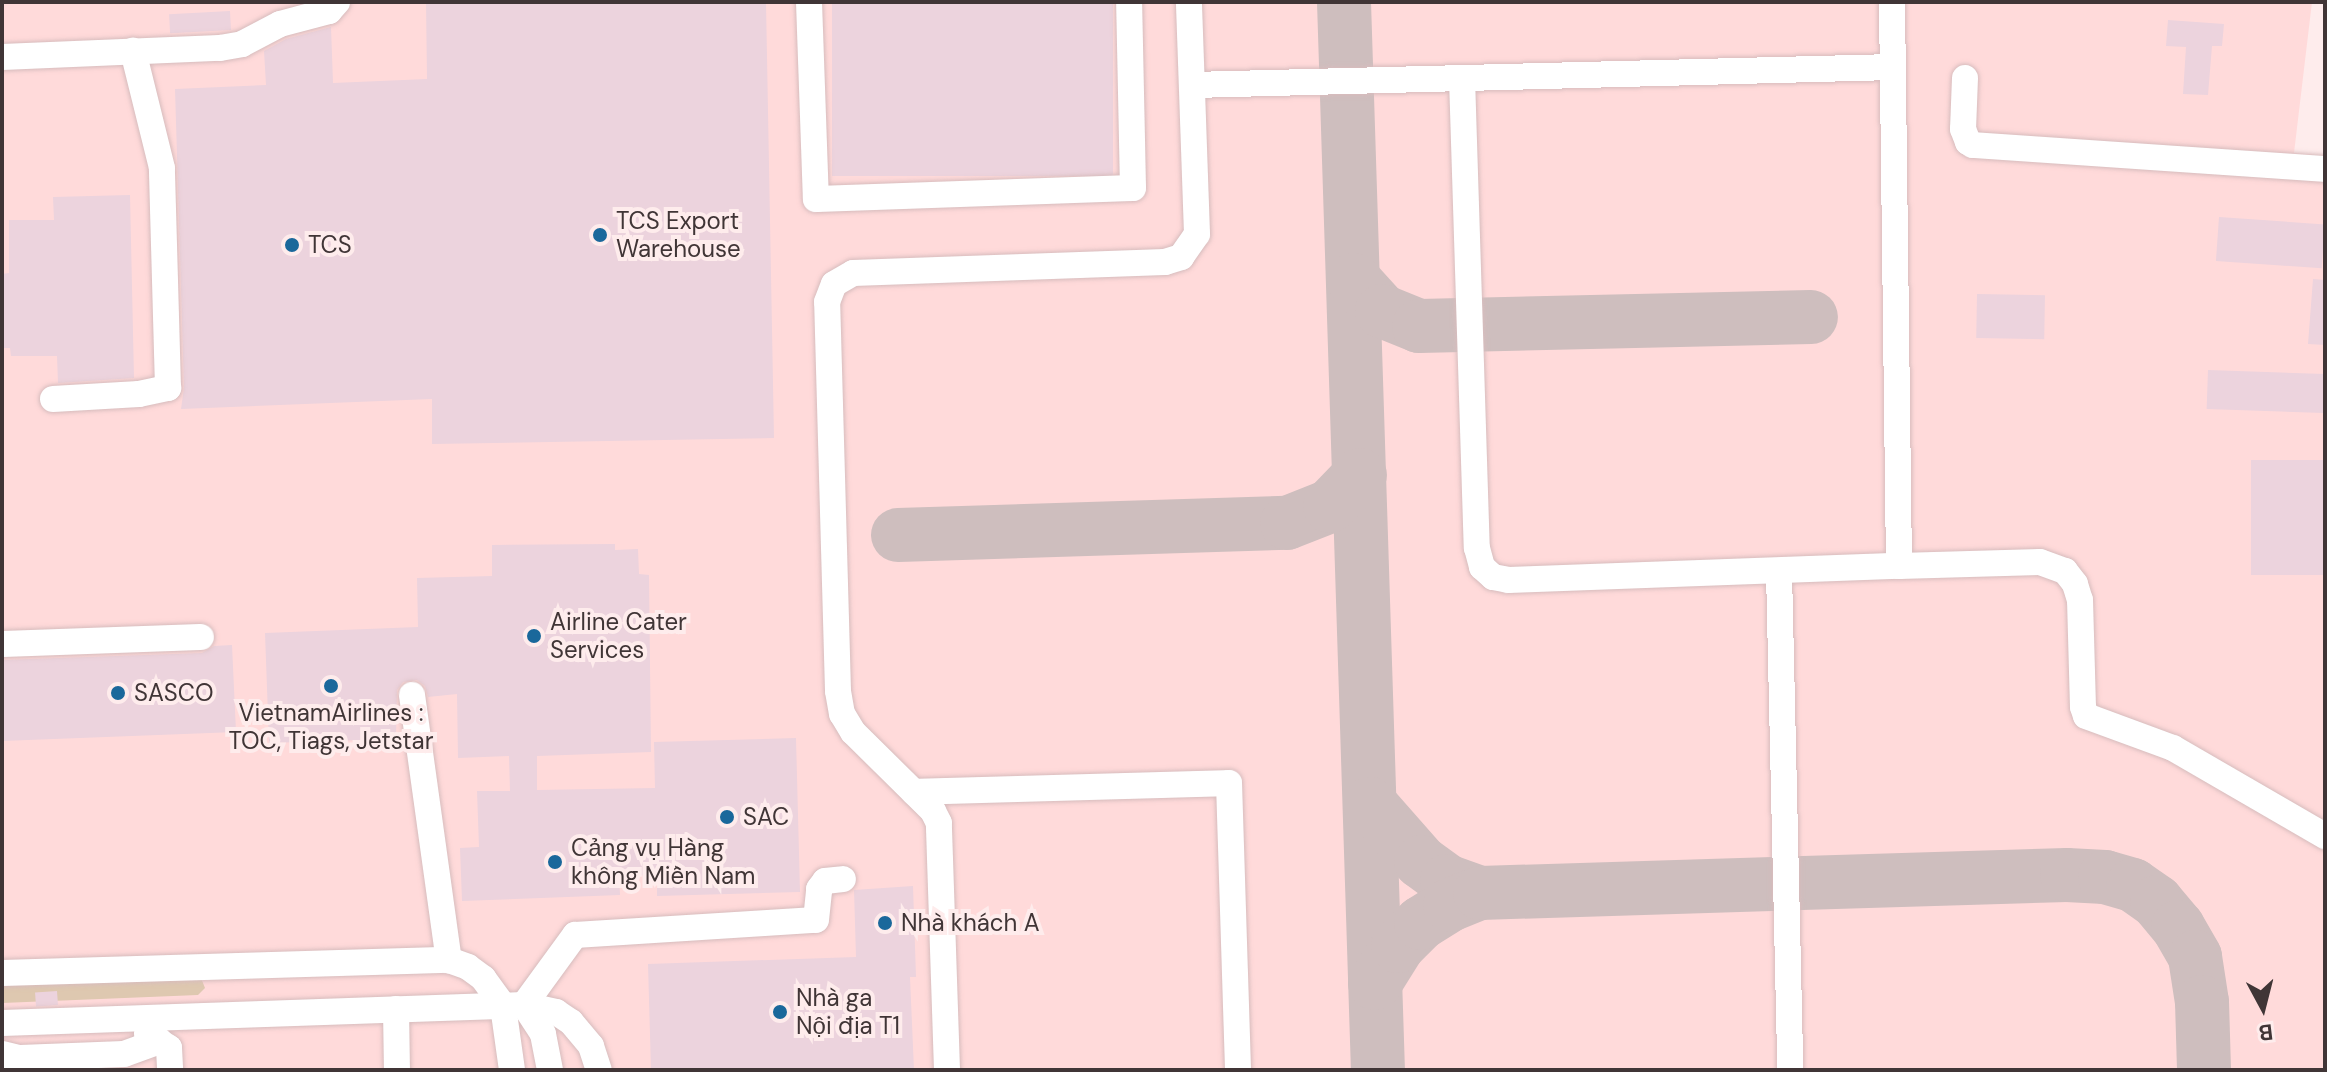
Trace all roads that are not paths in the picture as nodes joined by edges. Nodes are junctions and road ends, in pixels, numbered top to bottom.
1 (337, 2) edge
2 (809, 2) edge
3 (1129, 2) edge
4 (1189, 2) edge
5 (1892, 2) edge
6 (133, 51) junction
7 (2, 57) edge
8 (1893, 67) junction
9 (1462, 78) junction
10 (1965, 78) dead end
11 (1192, 85) junction
12 (2325, 169) edge
13 (53, 399) dead end
14 (1899, 566) junction
15 (1779, 571) junction
16 (201, 637) dead end
17 (2, 644) edge
18 (412, 695) dead end
19 (914, 792) junction
20 (2325, 836) edge
21 (843, 879) dead end
22 (449, 960) junction
23 (2, 973) edge
24 (513, 1006) junction
25 (396, 1009) junction
26 (122, 1019) junction
27 (2, 1023) edge
28 (160, 1041) junction
29 (2, 1054) edge
30 (170, 1070) edge
31 (397, 1070) edge
32 (512, 1070) edge
33 (550, 1070) edge
34 (599, 1070) edge
35 (947, 1070) edge
36 (1238, 1070) edge
37 (1790, 1070) edge

1 - 6 street
2 - 3 street
4 - 11 street
5 - 8 street
6 - 7 street
6 - 13 street
8 - 9 street
8 - 14 street
9 - 11 street
9 - 15 street
10 - 12 street
11 - 19 street
14 - 15 street
14 - 20 street
15 - 37 street
16 - 17 street
18 - 22 street
19 - 35 street
19 - 36 street
21 - 24 street
22 - 23 street
22 - 24 street
24 - 25 street
24 - 32 street
24 - 33 street
24 - 34 street
25 - 26 street
25 - 31 street
26 - 27 street
26 - 28 street
28 - 29 street
28 - 30 street

